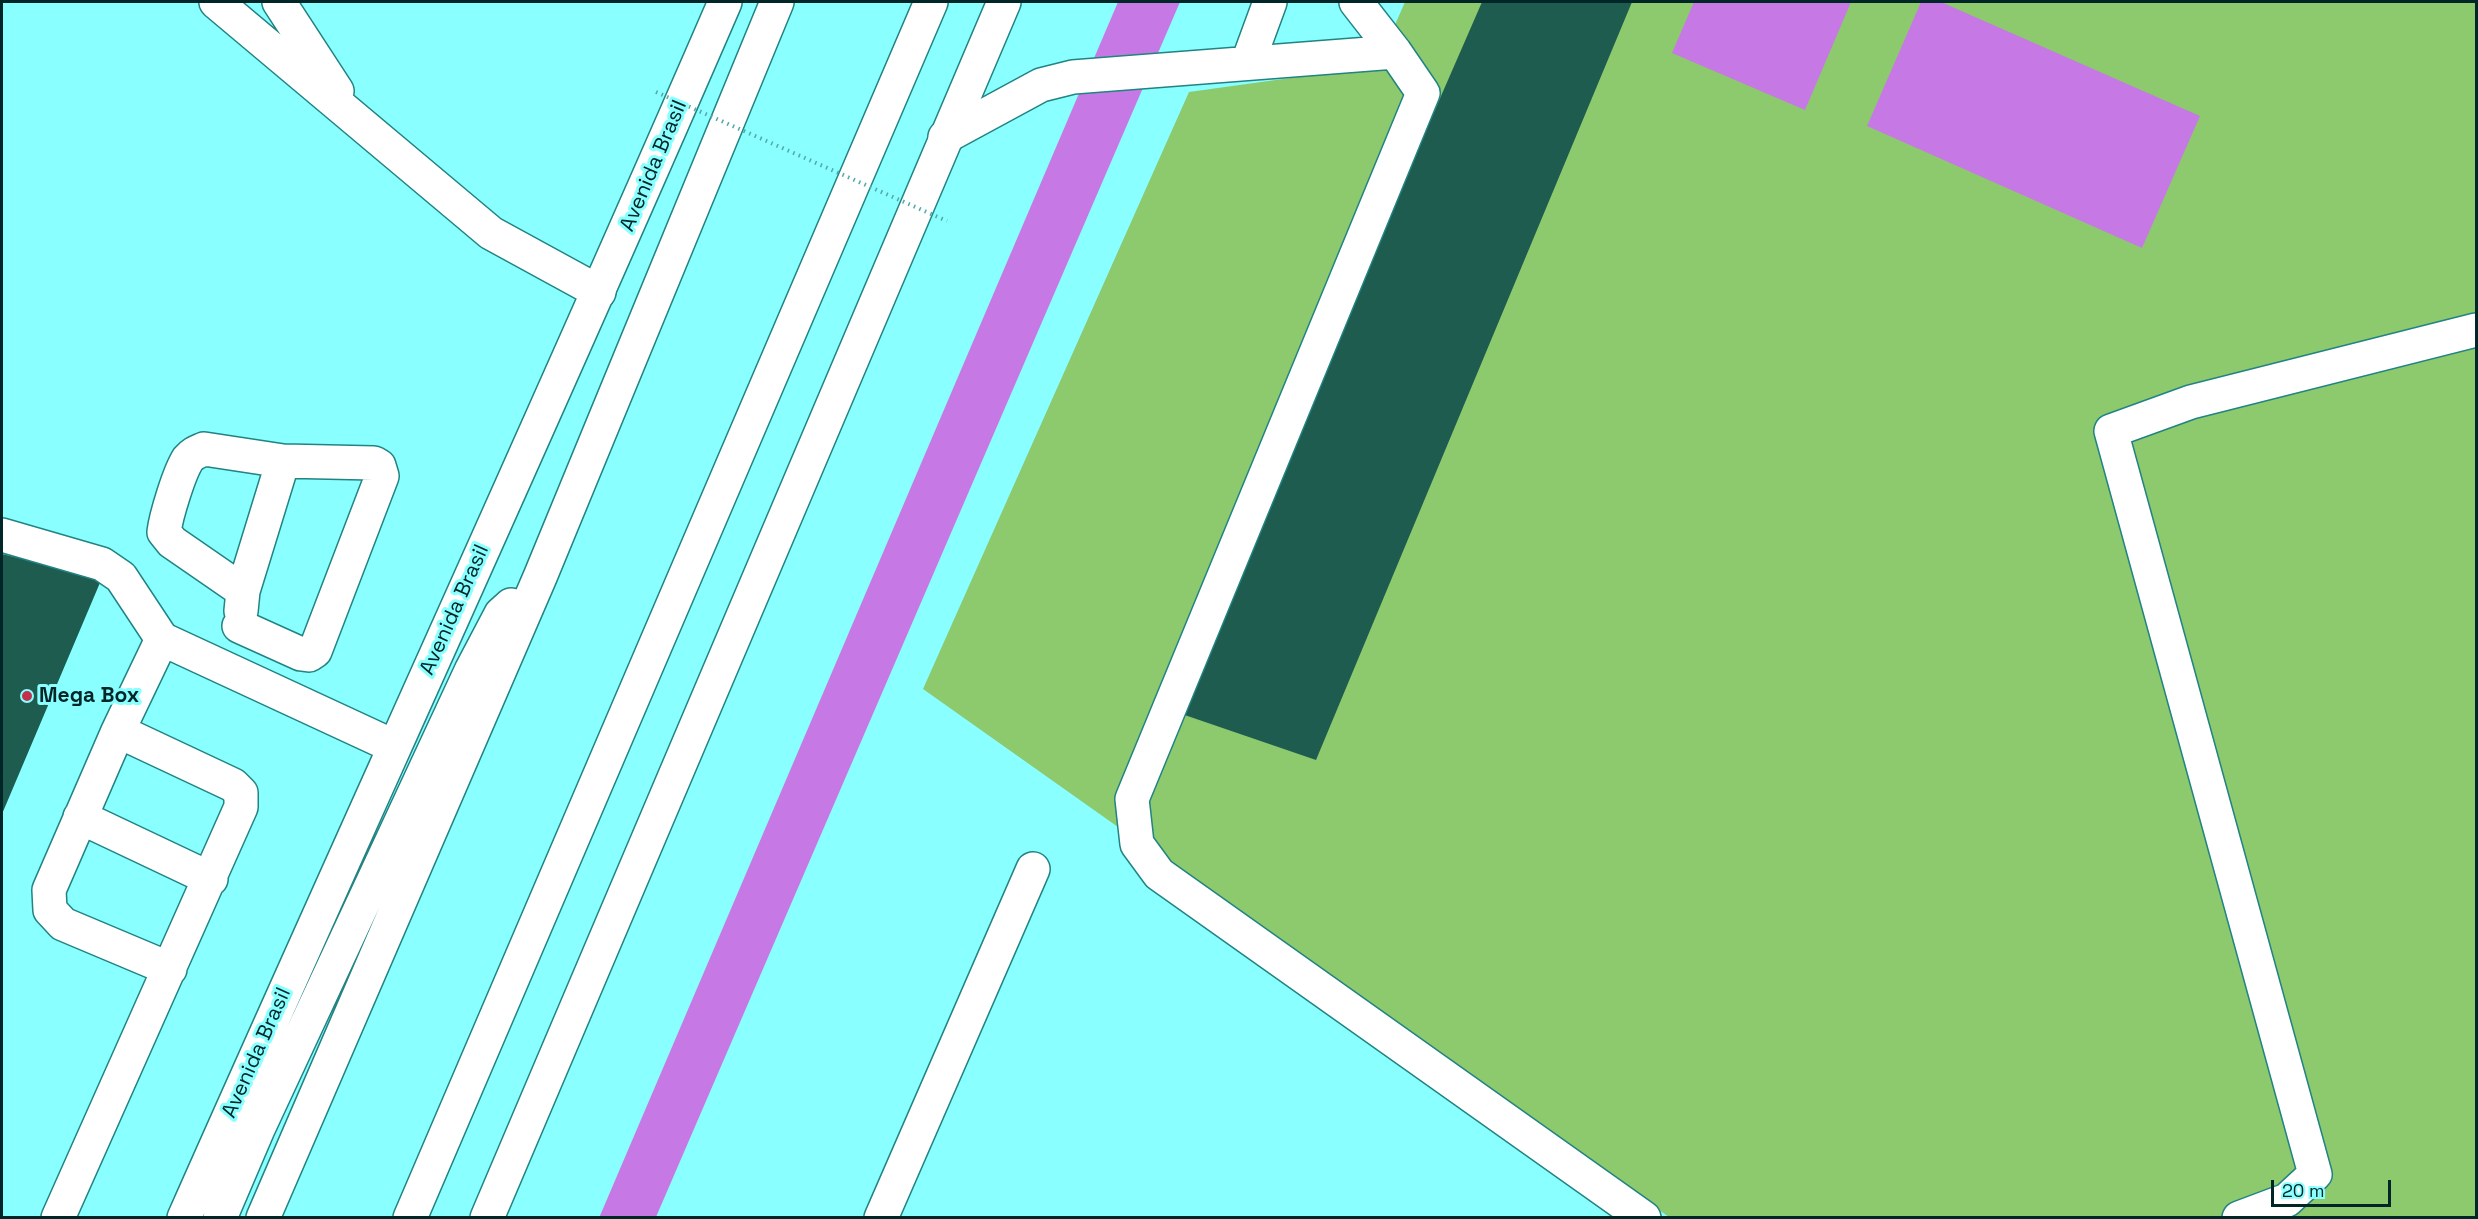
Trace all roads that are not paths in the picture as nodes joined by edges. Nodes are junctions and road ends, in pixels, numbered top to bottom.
1 (216, 2) edge
2 (279, 2) edge
3 (725, 2) edge
4 (777, 2) edge
5 (931, 2) edge
6 (1004, 2) edge
7 (1270, 2) edge
8 (1356, 2) edge
9 (1395, 52) junction
10 (1248, 62) junction
11 (356, 120) junction
12 (945, 137) junction
13 (599, 292) junction
14 (2476, 330) edge
15 (284, 461) junction
16 (2, 535) edge
17 (540, 577) junction
18 (243, 591) junction
19 (239, 626) junction
20 (162, 639) junction
21 (221, 666) junction
22 (118, 731) junction
23 (393, 746) junction
24 (80, 817) junction
25 (1033, 869) dead end
26 (211, 879) junction
27 (170, 969) junction
28 (58, 1218) edge
29 (184, 1218) edge
30 (220, 1218) edge
31 (263, 1218) edge
32 (410, 1218) edge
33 (487, 1218) edge
34 (881, 1218) edge
35 (1644, 1218) edge
36 (2239, 1218) edge

1 - 11 main road
2 - 11 main road
3 - 13 main road, Avenida Brasil
4 - 17 main road
5 - 32 main road
6 - 12 main road
7 - 10 main road
8 - 9 main road
9 - 10 main road
9 - 35 main road
10 - 12 main road
11 - 13 main road
12 - 33 main road
13 - 23 main road, Avenida Brasil
14 - 36 main road
15 - 18 main road
15 - 18 main road
15 - 19 main road
16 - 20 main road
17 - 30 main road
17 - 31 main road
18 - 19 main road
19 - 21 main road
20 - 21 main road
20 - 22 main road
21 - 23 main road
22 - 24 main road
22 - 26 main road
23 - 29 main road, Avenida Brasil
24 - 26 main road
24 - 27 main road
25 - 34 main road
26 - 27 main road
27 - 28 main road

